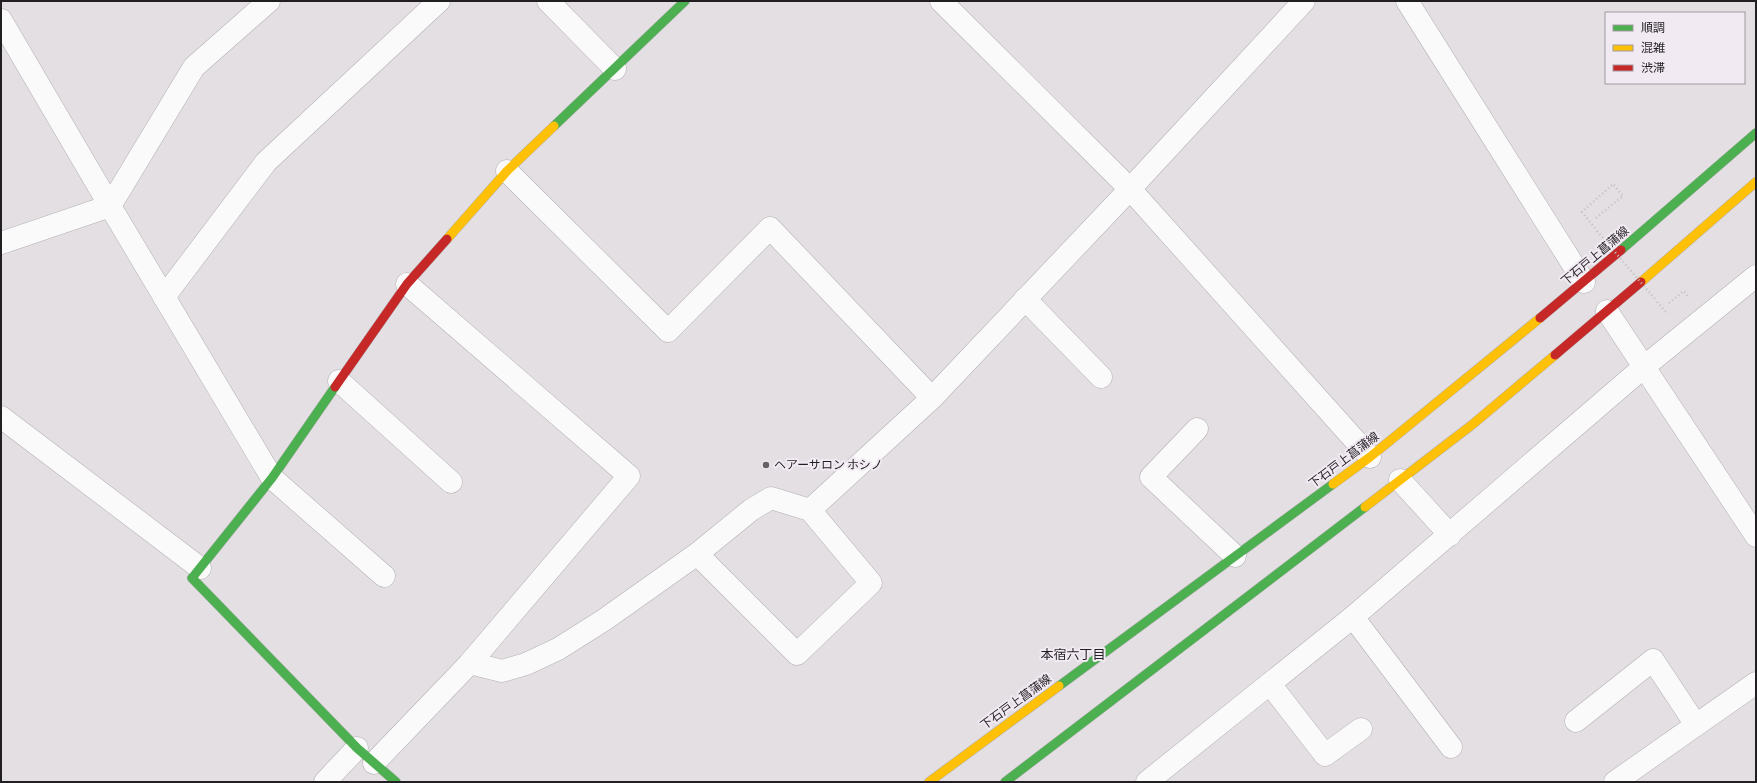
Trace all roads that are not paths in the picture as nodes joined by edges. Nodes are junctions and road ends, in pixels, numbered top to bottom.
1 (269, 1) edge
2 (439, 1) edge
3 (548, 1) edge
4 (685, 1) edge
5 (941, 1) edge
6 (1304, 1) edge
7 (1407, 1) edge
8 (1, 20) edge
9 (615, 69) junction
10 (1756, 134) edge
11 (507, 171) junction
12 (1756, 182) edge
13 (1130, 189) junction
14 (110, 206) junction
15 (1, 243) edge
16 (1756, 276) edge
17 (1584, 282) junction
18 (407, 284) junction
19 (164, 298) junction
20 (1025, 299) junction
21 (1607, 311) junction
22 (1645, 366) junction
23 (1101, 377) dead end
24 (339, 382) junction
25 (932, 398) junction
26 (1, 417) edge
27 (1197, 429) dead end
28 (1370, 457) junction
29 (272, 478) junction
30 (1400, 480) junction
31 (451, 482) dead end
32 (810, 510) junction
33 (1450, 535) junction
34 (1756, 536) edge
35 (697, 554) junction
36 (1235, 556) junction
37 (200, 568) junction
38 (384, 576) dead end
39 (1353, 617) junction
40 (470, 662) junction
41 (1756, 683) edge
42 (1270, 684) junction
43 (1576, 721) dead end
44 (1696, 725) junction
45 (1361, 728) dead end
46 (356, 748) junction
47 (1451, 748) dead end
48 (374, 763) junction
49 (325, 782) edge
50 (396, 782) edge
51 (929, 782) edge
52 (1005, 782) edge
53 (1147, 782) edge
54 (1615, 782) edge

1 - 14 street
2 - 19 street
3 - 9 street
4 - 9 main road
5 - 13 street
6 - 13 street
7 - 17 street
8 - 14 street
9 - 11 main road
10 - 17 main road, 下石戸上菖蒲線
11 - 18 main road
11 - 25 street
12 - 21 main road
13 - 20 street
13 - 28 street
14 - 15 street
14 - 19 street
16 - 22 street
17 - 28 main road, 下石戸上菖蒲線
18 - 24 main road
18 - 40 street
19 - 29 street
20 - 23 street
20 - 25 street
21 - 22 street
21 - 30 main road
22 - 33 street
22 - 34 street
24 - 29 main road
24 - 31 street
25 - 32 street
26 - 37 street
27 - 36 street
28 - 36 main road, 下石戸上菖蒲線
29 - 37 main road
29 - 38 street
30 - 33 street
30 - 52 main road
32 - 35 street
32 - 35 street
33 - 39 street
35 - 40 street
36 - 51 main road, 下石戸上菖蒲線
37 - 46 main road
39 - 42 street
39 - 47 street
40 - 48 street
41 - 44 street
42 - 45 street
42 - 53 street
43 - 44 street
44 - 54 street
46 - 48 main road
46 - 49 street
48 - 50 main road

